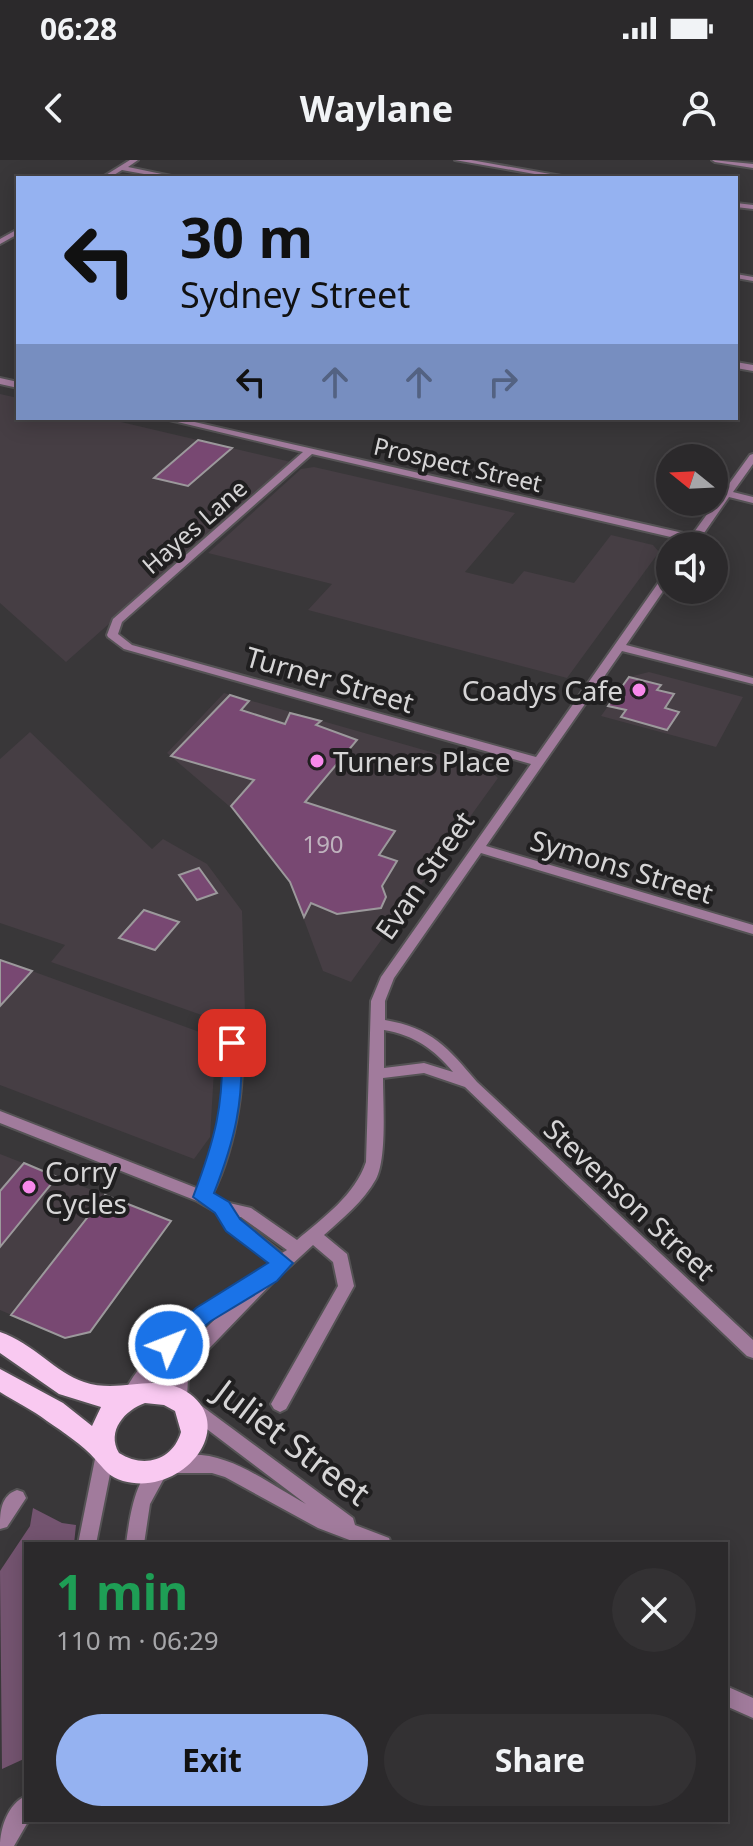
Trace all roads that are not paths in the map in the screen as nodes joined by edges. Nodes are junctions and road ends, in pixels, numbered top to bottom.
1 (135, 160) edge
2 (458, 160) edge
3 (715, 160) edge
4 (753, 166) edge
5 (121, 168) junction
6 (107, 176) edge
7 (167, 176) edge
8 (558, 176) edge
9 (16, 229) edge
10 (0, 242) edge
11 (174, 420) edge
12 (310, 451) junction
13 (753, 457) edge
14 (728, 493) edge
15 (728, 494) edge
16 (753, 500) edge
17 (656, 533) edge
18 (656, 594) edge
19 (112, 635) joint
20 (619, 647) junction
21 (753, 681) edge
22 (539, 762) junction
23 (478, 848) junction
24 (753, 930) edge
25 (229, 1024) dead end
26 (377, 1024) junction
27 (377, 1074) junction
28 (471, 1085) junction
29 (0, 1117) edge
30 (203, 1197) junction
31 (222, 1208) junction
32 (314, 1236) junction
33 (298, 1249) junction
34 (283, 1263) junction
35 (269, 1275) junction
36 (0, 1342) edge
37 (753, 1351) edge
38 (0, 1380) edge
39 (128, 1397) junction
40 (181, 1401) junction
41 (280, 1404) dead end
42 (105, 1453) junction
43 (166, 1468) junction
44 (17, 1498) dead end
45 (0, 1521) edge
46 (362, 1535) junction
47 (87, 1542) edge
48 (135, 1542) edge
49 (378, 1542) edge
50 (728, 1697) edge
51 (753, 1708) edge
52 (24, 1809) edge
53 (2, 1846) edge

1 - 5 street
2 - 8 street
3 - 4 street
5 - 6 street
5 - 7 street
9 - 10 street
11 - 12 street, Prospect Street
12 - 17 street, Prospect Street
12 - 19 street, Hayes Lane
13 - 14 street
15 - 16 street
18 - 20 street, Evan Street
19 - 22 street, Turner Street
20 - 21 street
20 - 22 street, Evan Street
22 - 23 street, Evan Street
23 - 24 street, Symons Street
23 - 26 street, Evan Street
25 - 30 street
26 - 27 street, Evan Street
26 - 28 street, Stevenson Street
27 - 28 street, Stevenson Street
27 - 32 street, Evan Street
28 - 37 street, Stevenson Street
29 - 30 street
30 - 31 street
31 - 33 street
31 - 34 street
32 - 33 street, Evan Street
32 - 41 street
33 - 34 street, Evan Street
34 - 35 street, Evan Street
35 - 39 street, Evan Street
35 - 40 street, Evan Street
36 - 39 main road
38 - 42 main road
39 - 40 main road
39 - 42 main road
40 - 43 main road
40 - 46 street, Juliet Street
42 - 43 main road
42 - 47 street
43 - 46 street, Juliet Street
43 - 48 street
44 - 45 street
46 - 49 street, Juliet Street
50 - 51 street
52 - 53 street

